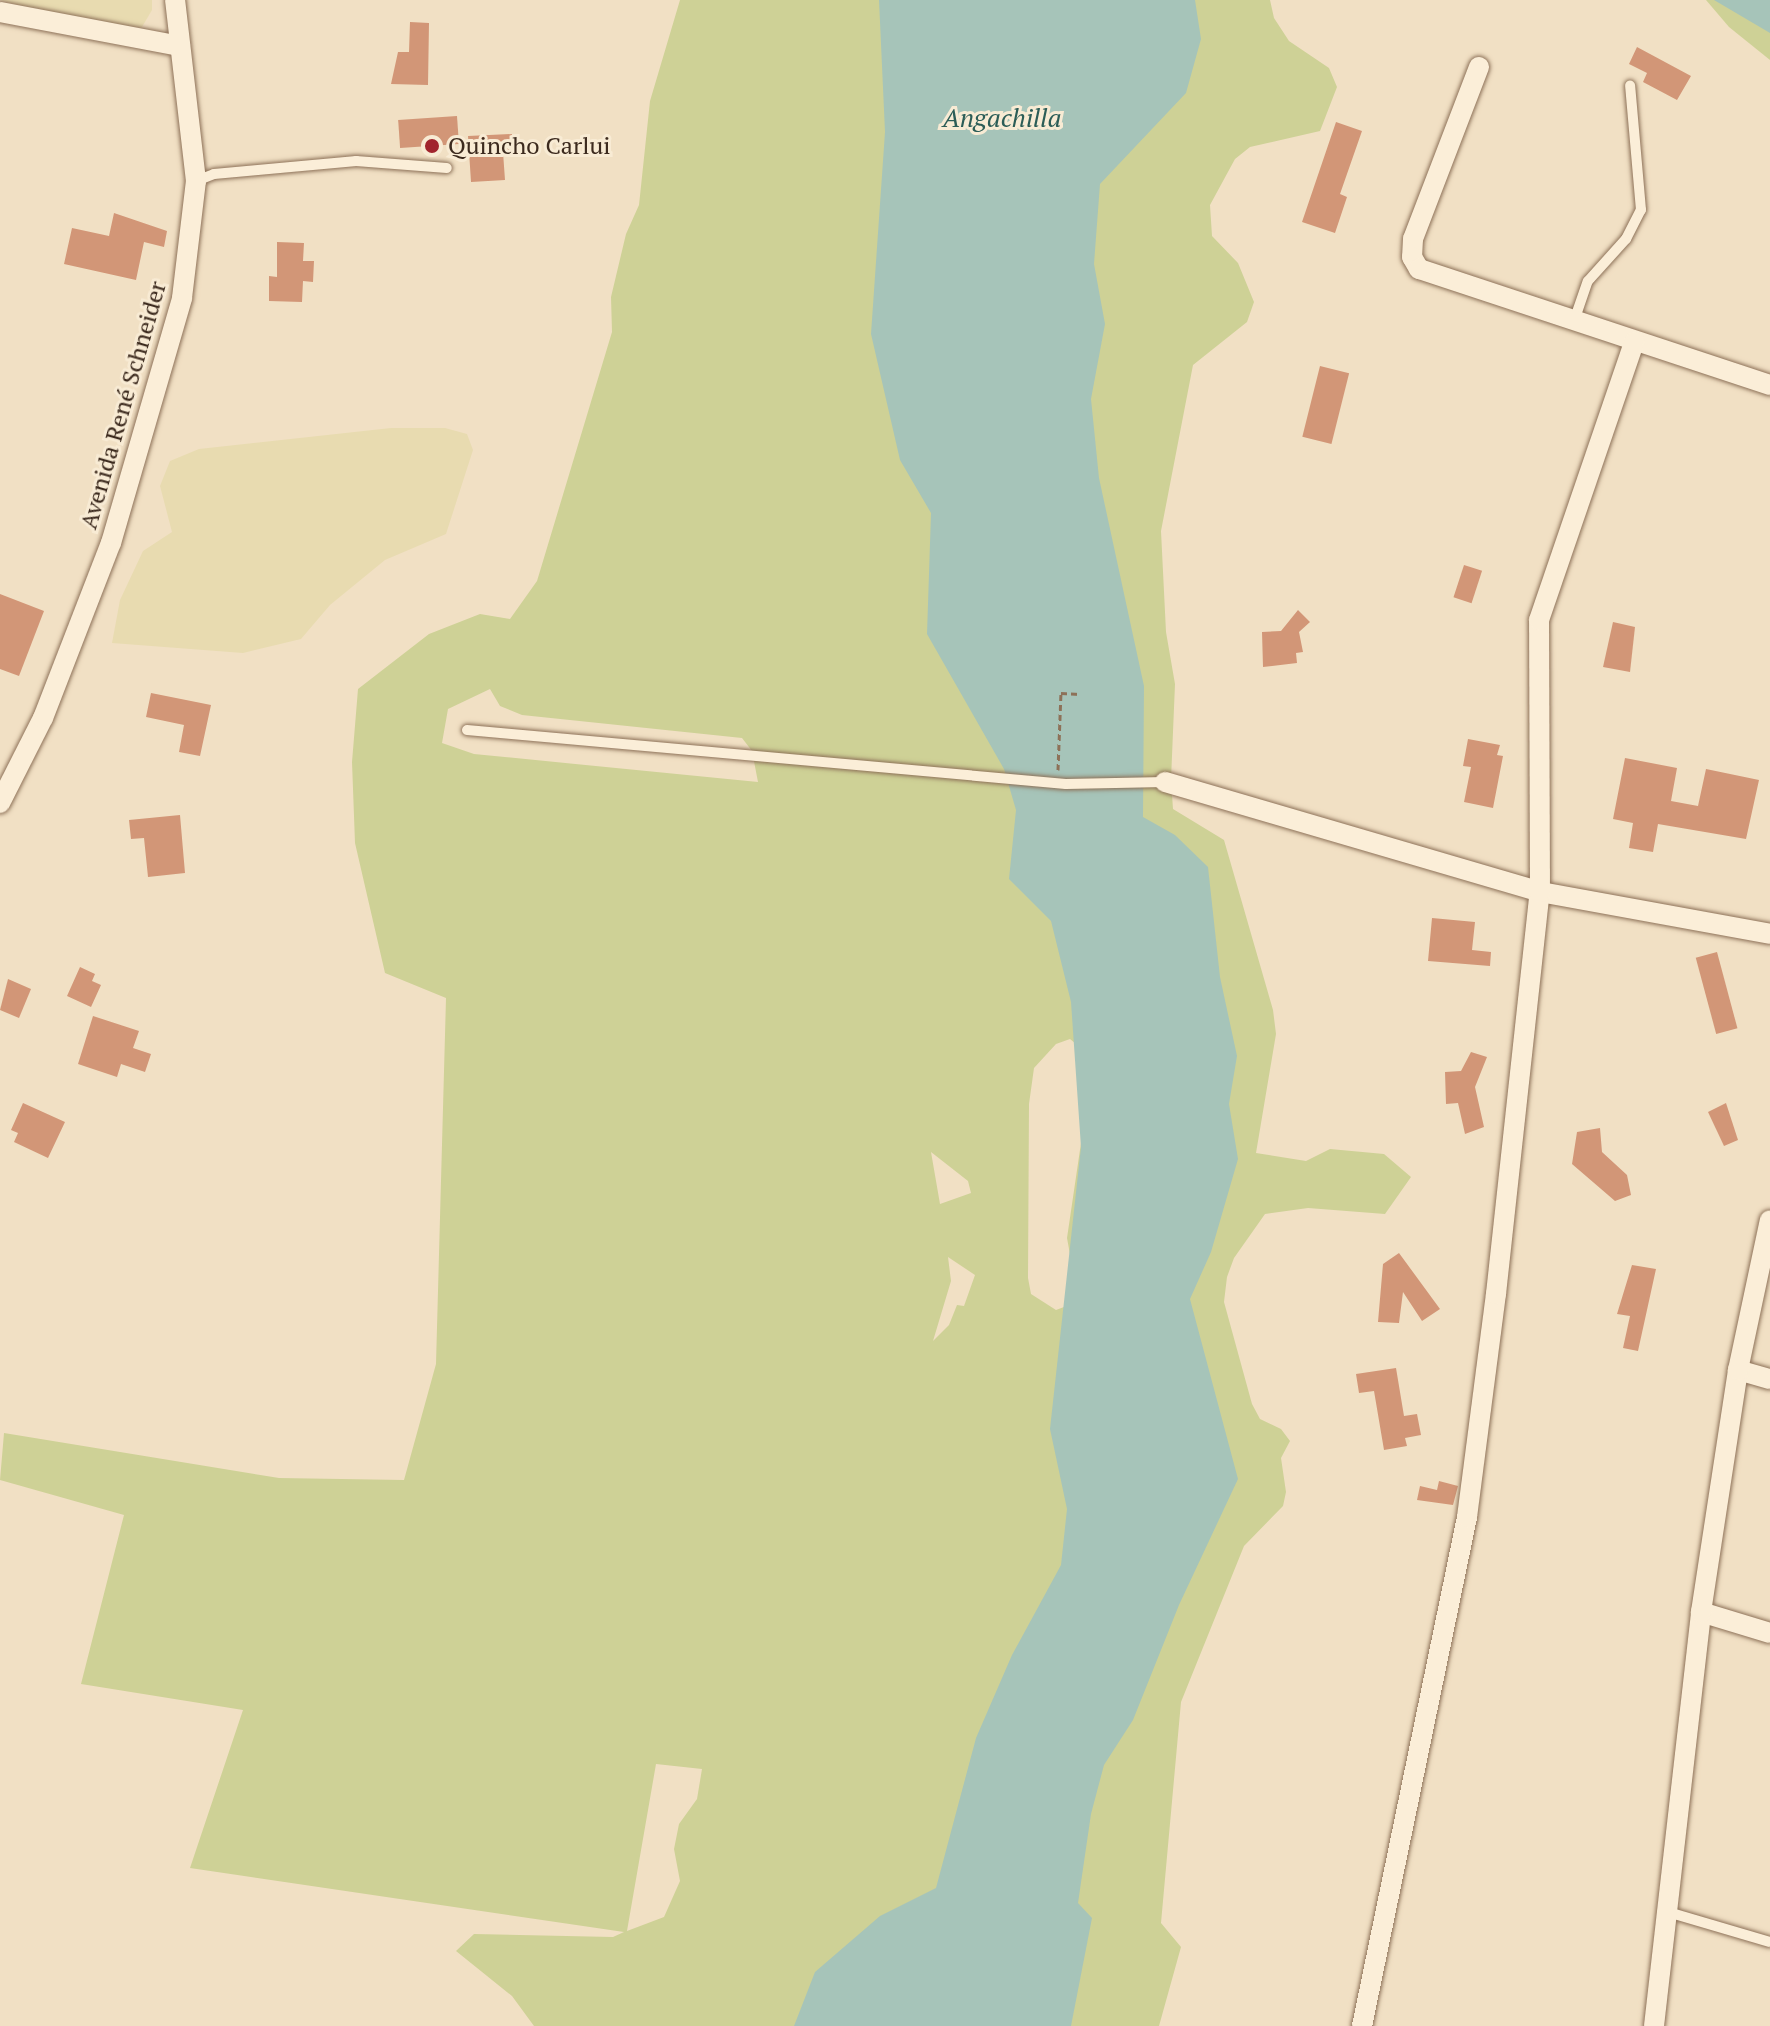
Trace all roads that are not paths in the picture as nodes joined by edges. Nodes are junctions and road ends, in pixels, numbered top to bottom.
1 (175, 0) edge
2 (0, 12) edge
3 (180, 46) junction
4 (1479, 67) dead end
5 (1630, 85) dead end
6 (447, 168) dead end
7 (196, 181) junction
8 (1575, 318) junction
9 (1634, 342) junction
10 (1770, 385) edge
11 (467, 730) dead end
12 (1165, 782) joint
13 (0, 803) edge
14 (1540, 892) junction
15 (1770, 934) edge
16 (1770, 1220) edge
17 (1738, 1370) junction
18 (1770, 1379) edge
19 (1701, 1612) junction
20 (1770, 1633) edge
21 (1668, 1912) junction
22 (1770, 1942) edge
23 (1362, 2026) edge
24 (1654, 2026) edge

1 - 3 street, Avenida René Schneider
2 - 3 street
3 - 7 street, Avenida René Schneider
4 - 8 street
5 - 8 lane
6 - 7 lane
7 - 13 street, Avenida René Schneider
8 - 9 street
9 - 10 street
9 - 14 street
11 - 12 lane
12 - 14 street
14 - 15 street
14 - 23 street
16 - 17 street
17 - 18 street
17 - 19 street
19 - 20 street
19 - 21 street
21 - 22 lane
21 - 24 street

